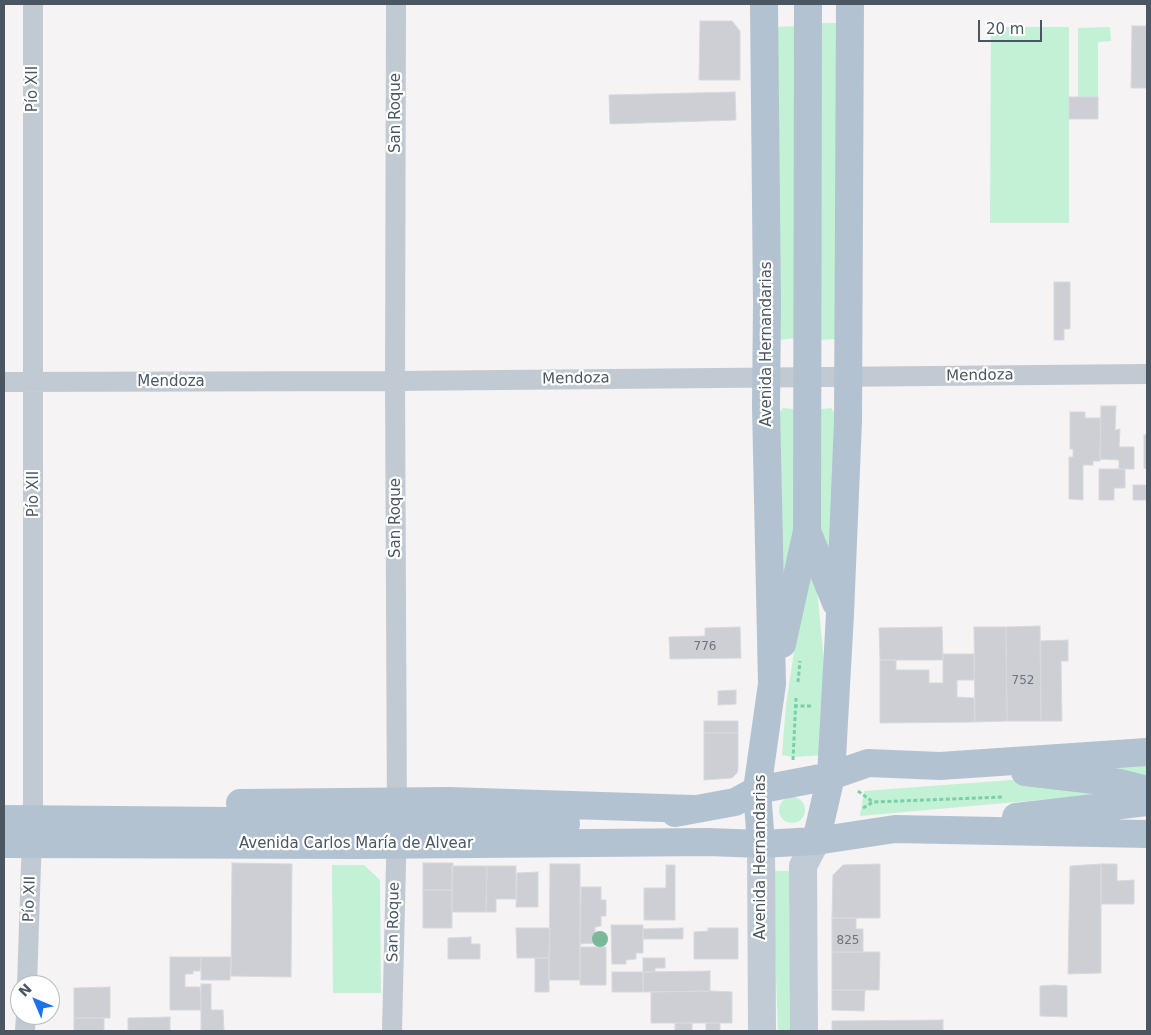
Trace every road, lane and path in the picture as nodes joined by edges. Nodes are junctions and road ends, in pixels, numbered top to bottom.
1 (33, 4) edge
2 (396, 4) edge
3 (764, 4) edge
4 (808, 4) edge
5 (850, 4) edge
6 (1147, 374) edge
7 (807, 376) junction
8 (766, 377) junction
9 (848, 377) junction
10 (395, 381) junction
11 (4, 382) edge
12 (34, 382) junction
13 (807, 531) junction
14 (840, 614) junction
15 (779, 695) junction
16 (815, 706) dead end
17 (1147, 752) edge
18 (940, 766) junction
19 (831, 776) junction
20 (757, 790) junction
21 (856, 790) dead end
22 (1147, 790) edge
23 (1011, 796) dead end
24 (873, 802) junction
25 (1147, 802) edge
26 (4, 804) edge
27 (693, 809) junction
28 (856, 811) dead end
29 (4, 819) edge
30 (33, 822) junction
31 (396, 822) junction
32 (622, 825) junction
33 (895, 829) junction
34 (1147, 834) edge
35 (816, 841) junction
36 (708, 842) junction
37 (4, 844) edge
38 (761, 844) junction
39 (27, 975) edge
40 (392, 1031) edge
41 (762, 1031) edge
42 (804, 1031) edge

1 - 12 street, Pío XII
2 - 10 street, San Roque
3 - 8 main road, Avenida Hernandarias
4 - 7 main road, Avenida Hernandarias
5 - 9 main road, Avenida Hernandarias
6 - 9 street, Mendoza
7 - 8 street, Mendoza
7 - 9 street, Mendoza
7 - 13 main road, Avenida Hernandarias
8 - 10 street, Mendoza
8 - 15 main road, Avenida Hernandarias
9 - 14 main road, Avenida Hernandarias
10 - 12 street, Mendoza
10 - 31 street, San Roque
11 - 12 street, Mendoza
12 - 30 street, Pío XII
13 - 14 main road, Avenida Hernandarias
13 - 15 main road, Avenida Hernandarias
14 - 19 main road, Avenida Hernandarias
15 - 16 path
15 - 20 main road, Avenida Hernandarias
17 - 18 main road, Avenida Carlos María de Alvear
18 - 19 main road, Avenida Carlos María de Alvear
18 - 22 main road, Avenida Carlos María de Alvear
19 - 20 main road, Avenida Carlos María de Alvear
19 - 35 main road, Avenida Hernandarias
20 - 27 main road, Avenida Carlos María de Alvear
20 - 38 main road, Avenida Hernandarias
21 - 24 path
23 - 24 path
24 - 28 path
25 - 33 main road, Avenida Carlos María de Alvear
26 - 30 main road, Avenida Carlos María de Alvear
27 - 31 main road, Avenida Carlos María de Alvear
27 - 32 main road, Avenida Carlos María de Alvear
29 - 30 main road, Avenida Carlos María de Alvear
30 - 31 main road, Avenida Carlos María de Alvear
30 - 31 main road, Avenida Carlos María de Alvear
30 - 37 main road, Avenida Carlos María de Alvear
30 - 39 street, Pío XII
31 - 32 main road, Avenida Carlos María de Alvear
31 - 36 main road, Avenida Carlos María de Alvear
31 - 40 street, San Roque
32 - 36 main road, Avenida Carlos María de Alvear
33 - 34 main road, Avenida Carlos María de Alvear
33 - 35 main road, Avenida Carlos María de Alvear
35 - 38 main road, Avenida Carlos María de Alvear
35 - 42 main road, Avenida Hernandarias
36 - 38 main road, Avenida Carlos María de Alvear
38 - 41 main road, Avenida Hernandarias

